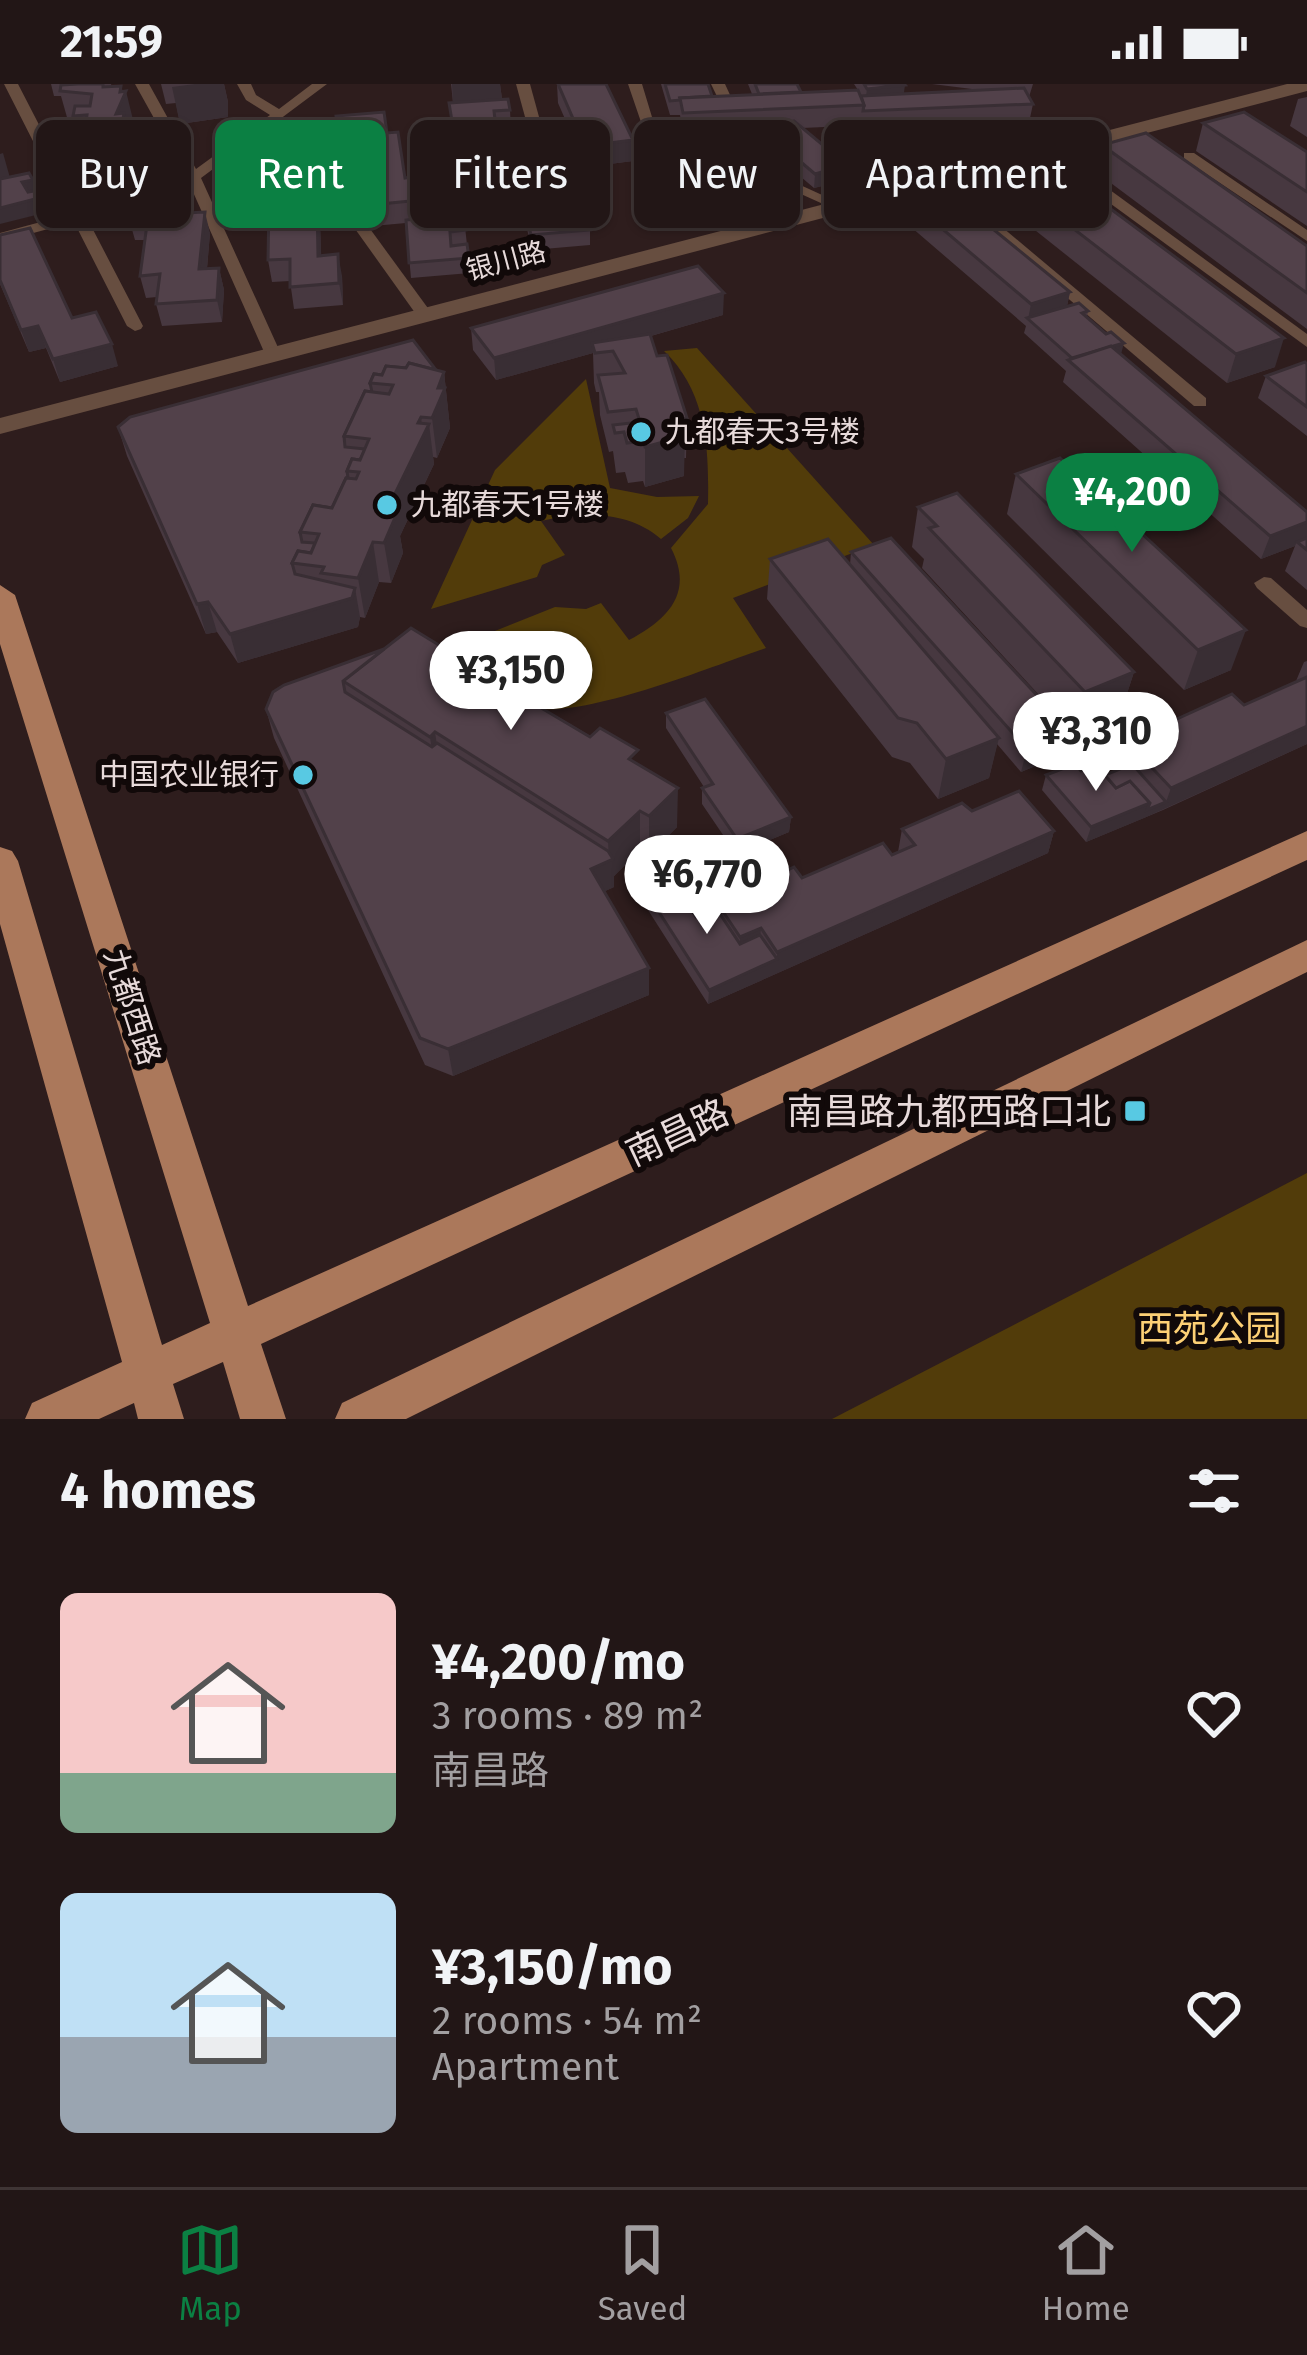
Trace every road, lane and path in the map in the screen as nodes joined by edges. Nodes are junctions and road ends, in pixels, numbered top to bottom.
1 (11, 84) edge
2 (142, 84) edge
3 (244, 84) edge
4 (320, 84) edge
5 (524, 84) edge
6 (635, 84) edge
7 (718, 84) edge
8 (1307, 85) edge
9 (730, 110) edge
10 (278, 114) junction
11 (534, 120) edge
12 (36, 133) edge
13 (1109, 136) edge
14 (1189, 156) edge
15 (193, 176) junction
16 (1109, 196) edge
17 (824, 199) edge
18 (824, 208) edge
19 (36, 228) edge
20 (85, 228) edge
21 (362, 228) edge
22 (994, 228) edge
23 (1307, 237) edge
24 (0, 238) edge
25 (424, 314) junction
26 (135, 326) dead end
27 (1307, 342) edge
28 (273, 353) junction
29 (1200, 402) dead end
30 (0, 426) edge
31 (1264, 583) dead end
32 (0, 595) edge
33 (1307, 621) edge
34 (1307, 845) edge
35 (0, 861) edge
36 (1307, 955) edge
37 (237, 1333) junction
38 (148, 1373) junction
39 (48, 1419) edge
40 (160, 1419) edge
41 (263, 1419) edge
42 (358, 1419) edge

1 - 12 lane
2 - 15 lane
3 - 10 lane
4 - 10 lane
5 - 11 lane
6 - 17 lane
7 - 9 lane
8 - 13 street, 银川路
10 - 15 lane
14 - 23 lane
15 - 28 lane
16 - 27 lane
18 - 25 street, 银川路
19 - 24 lane
20 - 26 lane
21 - 25 lane
22 - 29 lane
25 - 28 street, 银川路
28 - 30 street, 银川路
31 - 33 lane
32 - 37 main road, 九都西路
34 - 37 main road, 南昌路
35 - 38 main road
36 - 42 main road
37 - 38 main road, 南昌路
37 - 41 main road, 九都西路
38 - 39 main road, 南昌路
38 - 40 main road

